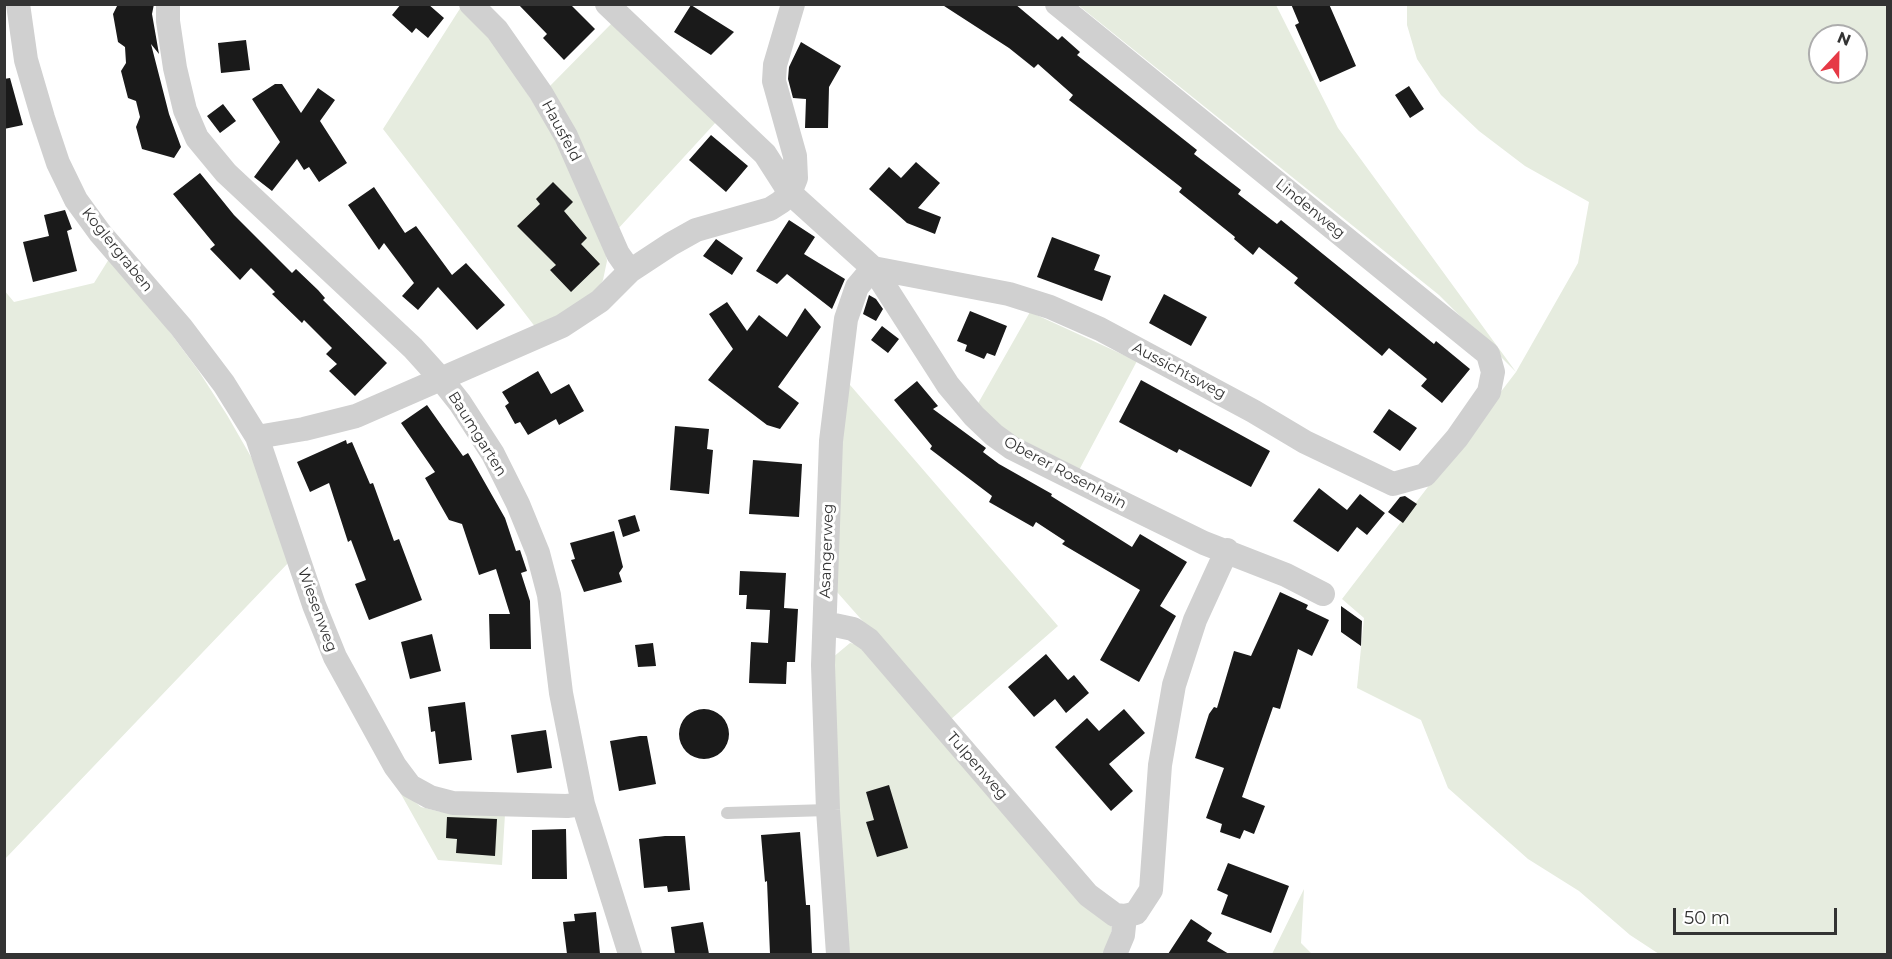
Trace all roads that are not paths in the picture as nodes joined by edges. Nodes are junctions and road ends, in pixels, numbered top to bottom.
1 (18, 4) edge
2 (168, 4) edge
3 (471, 4) edge
4 (607, 4) edge
5 (793, 4) edge
6 (1057, 4) edge
7 (790, 193) junction
8 (873, 268) junction
9 (630, 271) junction
10 (441, 379) junction
11 (257, 437) junction
12 (1457, 438) joint
13 (1227, 550) junction
14 (1323, 594) dead end
15 (825, 623) junction
16 (583, 804) junction
17 (828, 810) junction
18 (727, 813) dead end
19 (1125, 916) junction
20 (630, 954) edge
21 (838, 954) edge
22 (1115, 954) edge

1 - 11 street, Koglergraben
2 - 10 street, Baumgarten
3 - 9 street, Hausfeld
4 - 7 street
5 - 7 street
6 - 12 street, Lindenweg
7 - 8 street
7 - 9 street
8 - 12 street, Aussichtsweg
8 - 13 street, Oberer Rosenhain
8 - 15 street, Asangerweg
9 - 10 street
10 - 11 street
10 - 16 street, Baumgarten
11 - 16 street, Wiesenweg
13 - 14 street, Oberer Rosenhain
13 - 19 street
15 - 17 street, Asangerweg
15 - 19 street, Tulpenweg
16 - 20 street, Baumgarten
17 - 18 lane
17 - 21 street, Asangerweg
19 - 22 street

